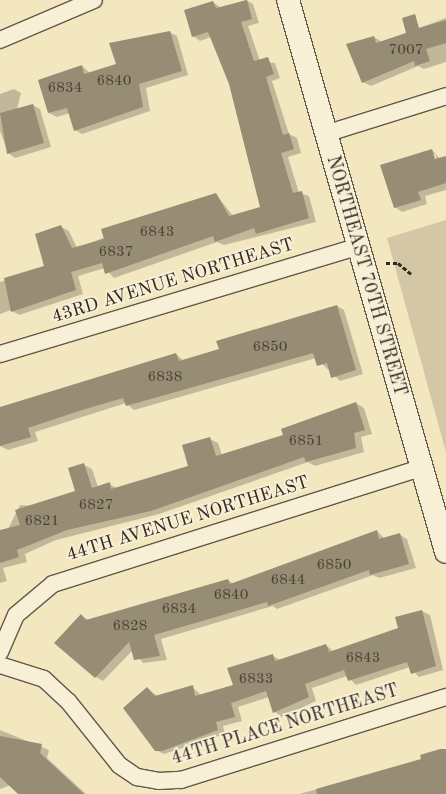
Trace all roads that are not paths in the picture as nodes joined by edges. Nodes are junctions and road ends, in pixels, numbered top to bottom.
1 (94, 0) edge
2 (288, 0) edge
3 (0, 40) edge
4 (446, 96) edge
5 (325, 134) junction
6 (358, 247) junction
7 (0, 354) edge
8 (422, 468) junction
9 (446, 552) edge
10 (0, 652) edge
11 (0, 665) edge
12 (446, 697) edge

1 - 3 street
2 - 5 street, NORTHEAST 70TH STREET
4 - 5 street
5 - 6 street, NORTHEAST 70TH STREET
6 - 7 street, 43RD AVENUE NORTHEAST
6 - 8 street, NORTHEAST 70TH STREET
8 - 9 street, NORTHEAST 70TH STREET
8 - 10 street, 44TH AVENUE NORTHEAST
11 - 12 street, 44TH PLACE NORTHEAST

